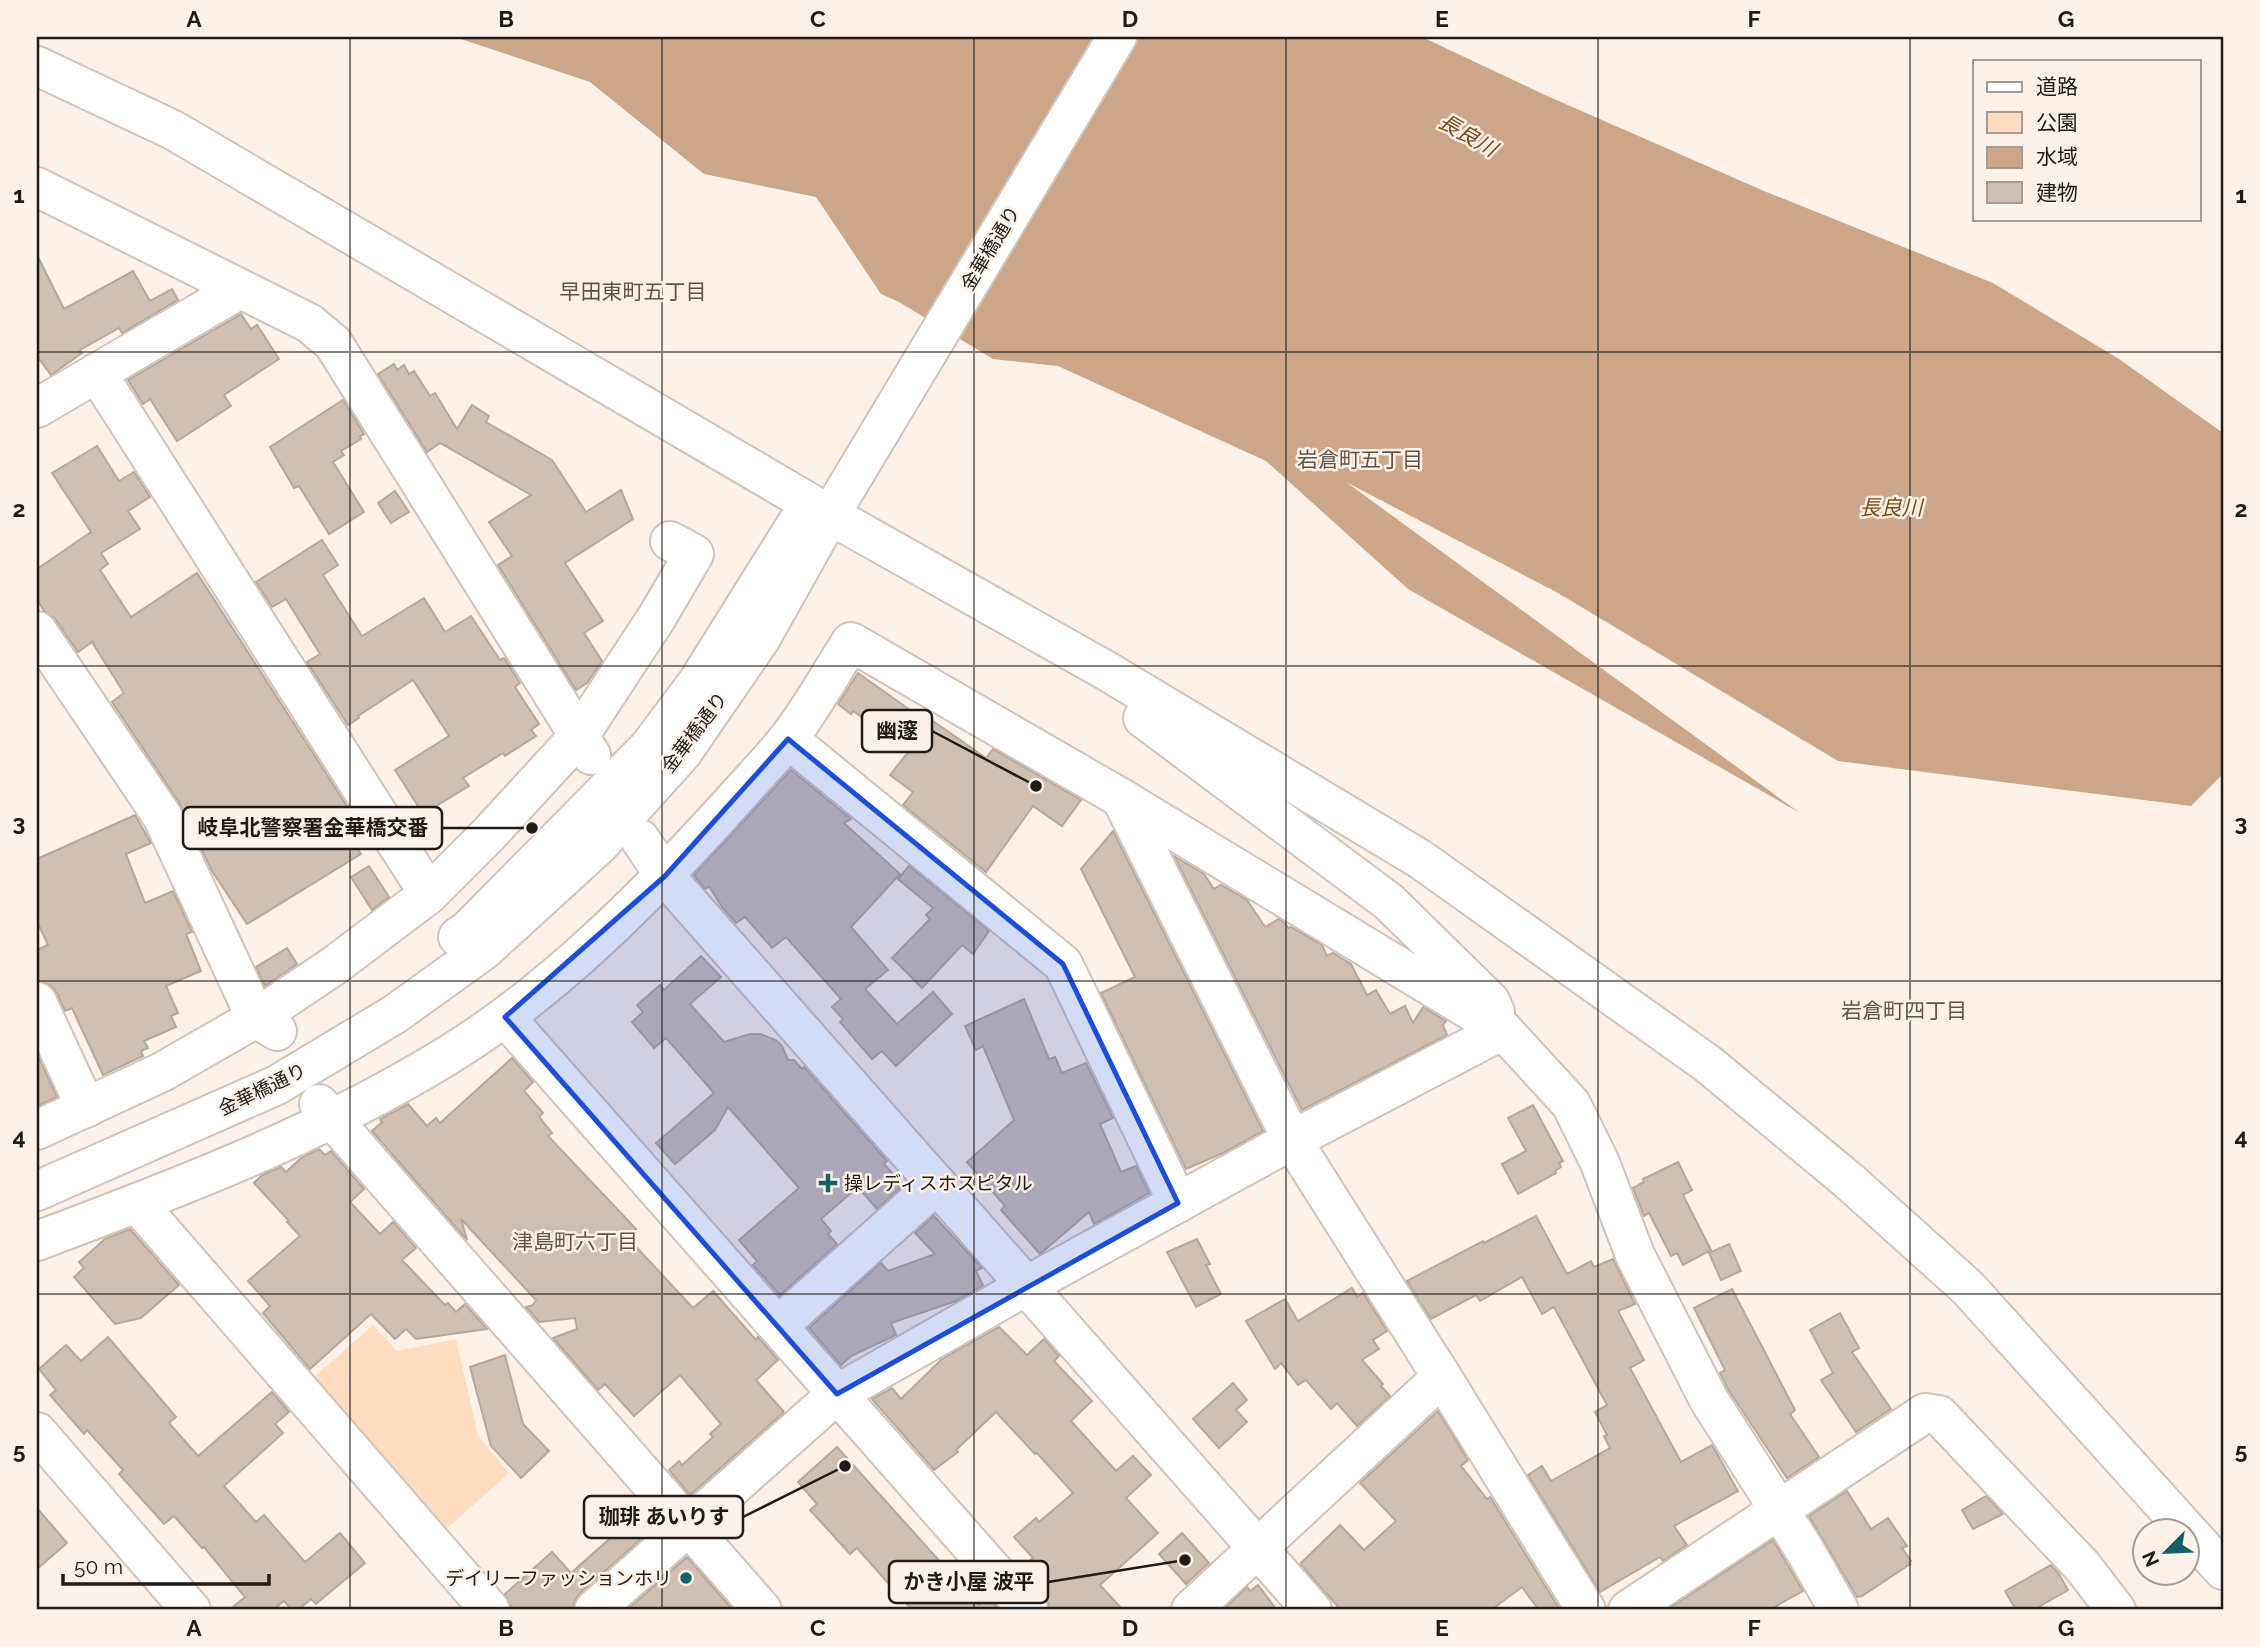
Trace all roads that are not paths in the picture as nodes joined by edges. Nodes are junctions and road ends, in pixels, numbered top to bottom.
1 (1092, 37) edge
2 (1117, 37) edge
3 (37, 65) edge
4 (37, 187) edge
5 (240, 289) junction
6 (97, 373) junction
7 (37, 408) edge
8 (842, 474) junction
9 (820, 508) junction
10 (670, 541) dead end
11 (37, 631) edge
12 (1105, 670) junction
13 (788, 739) junction
14 (586, 746) junction
15 (1121, 798) junction
16 (640, 839) dead end
17 (665, 876) junction
18 (429, 894) junction
19 (37, 1002) edge
20 (505, 1017) junction
21 (267, 1024) junction
22 (1503, 1030) junction
23 (86, 1108) junction
24 (326, 1112) junction
25 (37, 1130) edge
26 (1292, 1140) junction
27 (37, 1167) edge
28 (937, 1184) junction
29 (37, 1191) edge
30 (137, 1203) junction
31 (1178, 1203) junction
32 (37, 1241) edge
33 (1026, 1286) junction
34 (778, 1326) junction
35 (1442, 1377) junction
36 (837, 1394) junction
37 (37, 1432) edge
38 (1778, 1511) junction
39 (688, 1526) junction
40 (1257, 1548) junction
41 (2223, 1570) edge
42 (191, 1610) edge
43 (490, 1610) edge
44 (594, 1610) edge
45 (762, 1610) edge
46 (1028, 1610) edge
47 (1191, 1610) edge
48 (1312, 1610) edge
49 (1586, 1610) edge
50 (1628, 1610) edge
51 (1839, 1610) edge
52 (2116, 1610) edge

1 - 8 street, 金華橋通り
2 - 8 street, 金華橋通り
3 - 9 street
4 - 5 street
5 - 6 street
5 - 14 street
6 - 7 street
6 - 18 street
8 - 9 street, 金華橋通り
9 - 12 street
9 - 27 street, 金華橋通り
9 - 29 street, 金華橋通り
10 - 14 street
11 - 21 street
12 - 22 street
12 - 41 street
13 - 15 street
13 - 17 street
13 - 31 street
14 - 18 street
15 - 22 street
15 - 26 street
16 - 17 street
17 - 20 street
17 - 28 street
18 - 21 street
19 - 23 street
20 - 24 street
20 - 34 street
21 - 23 street
22 - 26 street
22 - 38 street
23 - 25 street
24 - 30 street
24 - 39 street
26 - 31 street
26 - 35 street
28 - 33 street
28 - 34 street
30 - 32 street
30 - 43 street
31 - 33 street
33 - 36 street
33 - 40 street
34 - 36 street
35 - 40 street
35 - 49 street
36 - 39 street
36 - 46 street
37 - 42 street
38 - 50 street
38 - 51 street
38 - 52 street
39 - 44 street
39 - 45 street
40 - 47 street
40 - 48 street

